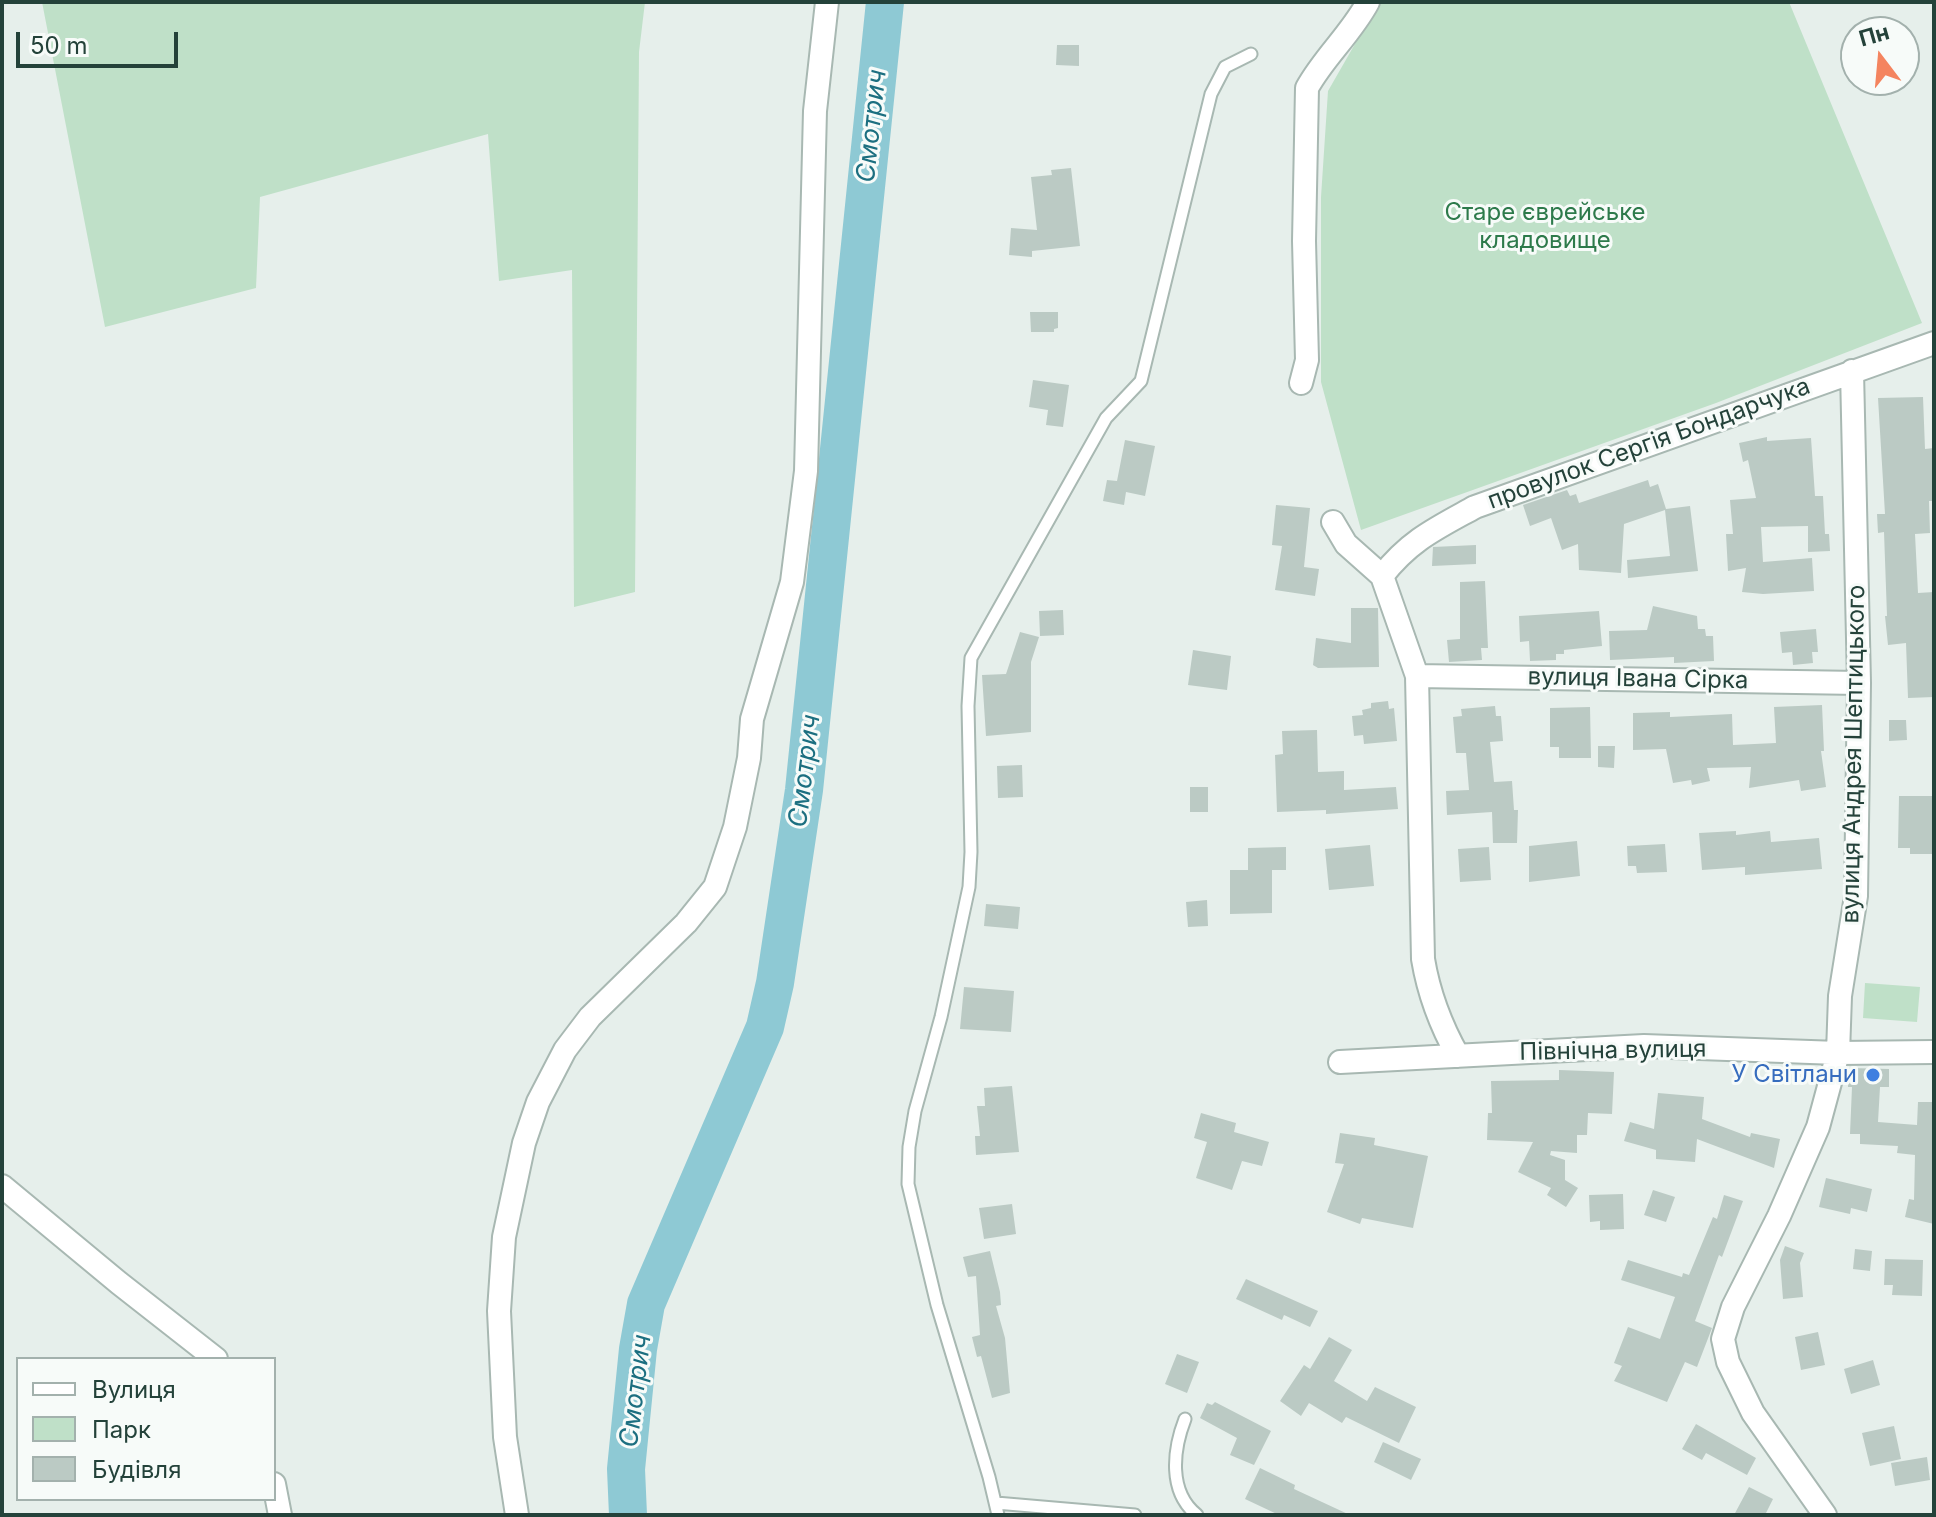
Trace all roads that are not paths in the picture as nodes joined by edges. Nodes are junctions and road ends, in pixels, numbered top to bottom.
1 (827, 2) edge
2 (1368, 2) edge
3 (1251, 54) dead end
4 (1934, 343) edge
5 (1852, 371) junction
6 (1301, 383) dead end
7 (1333, 522) dead end
8 (1382, 576) junction
9 (1417, 676) junction
10 (1859, 683) junction
11 (1934, 1052) edge
12 (1838, 1053) junction
13 (1458, 1056) junction
14 (1340, 1062) dead end
15 (2, 1186) edge
16 (213, 1357) edge
17 (1185, 1419) dead end
18 (276, 1494) edge
19 (997, 1509) edge
20 (280, 1515) edge
21 (517, 1515) edge
22 (1135, 1515) edge
23 (1197, 1515) edge
24 (1825, 1515) edge

1 - 21 street
2 - 6 street
3 - 19 lane
4 - 5 street, провулок Сергія Бондарчука
5 - 8 street, провулок Сергія Бондарчука
5 - 10 street, вулиця Андрея Шептицького
7 - 8 street
8 - 9 street
9 - 10 street, вулиця Івана Сірка
9 - 13 street
10 - 12 street, вулиця Андрея Шептицького
11 - 12 street, Північна вулиця
12 - 13 street, Північна вулиця
12 - 24 street, вулиця Андрея Шептицького
13 - 14 street, Північна вулиця
15 - 16 street
17 - 23 lane
18 - 20 street
19 - 22 lane

